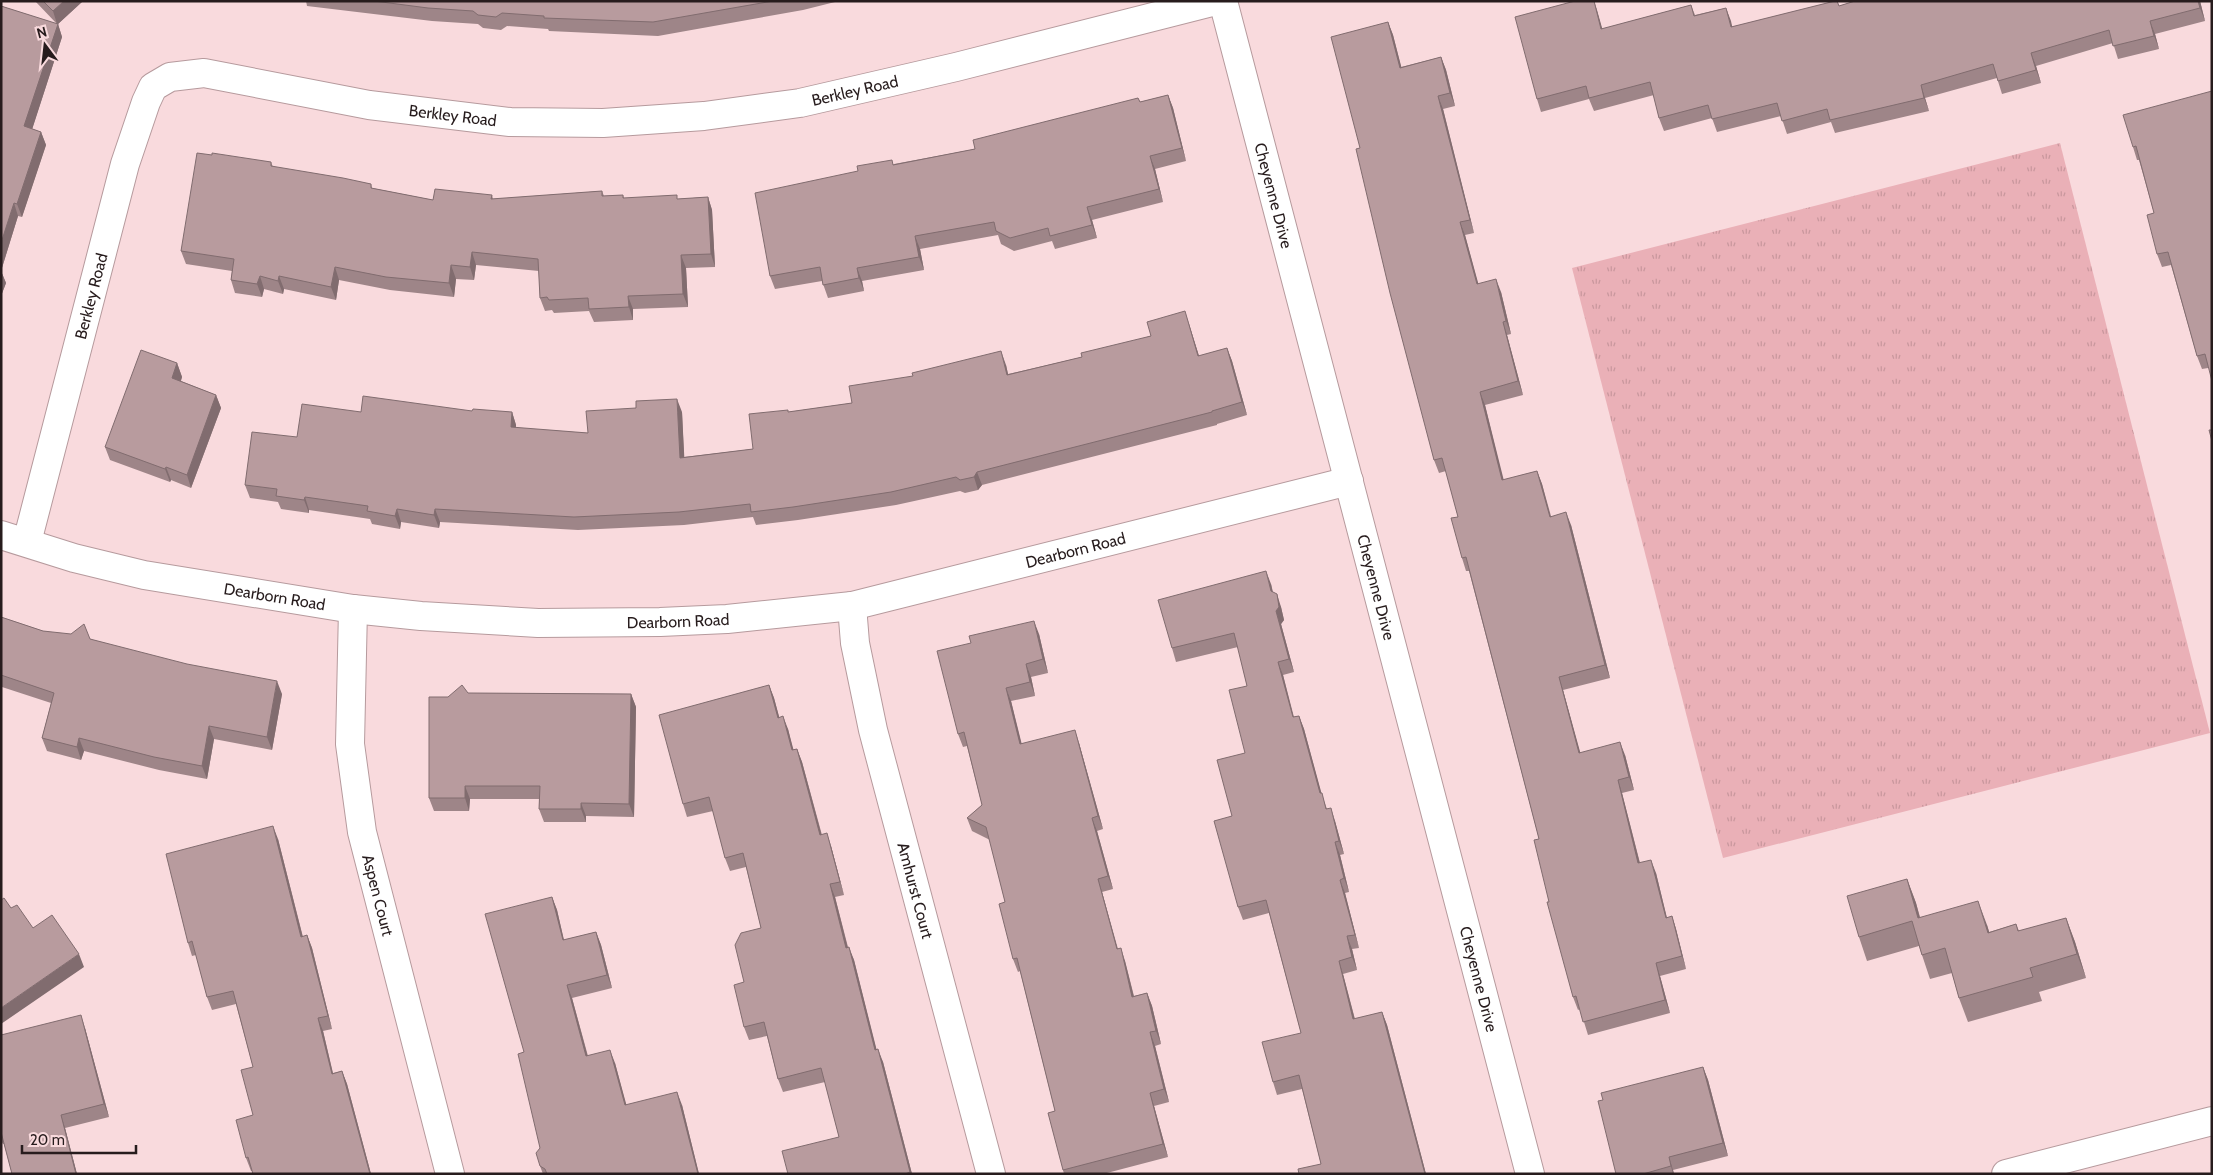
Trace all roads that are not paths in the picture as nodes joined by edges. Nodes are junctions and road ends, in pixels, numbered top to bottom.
1 (1216, 1) edge
2 (1223, 1) edge
3 (1349, 481) junction
4 (1, 535) edge
5 (27, 542) junction
6 (852, 606) junction
7 (353, 609) junction
8 (2212, 1121) edge
9 (450, 1174) edge
10 (990, 1174) edge
11 (1530, 1174) edge
12 (2006, 1174) edge

1 - 5 street, Berkley Road
2 - 3 street, Cheyenne Drive
3 - 6 street, Dearborn Road
3 - 11 street, Cheyenne Drive
4 - 5 street, Dearborn Road
5 - 7 street, Dearborn Road
6 - 7 street, Dearborn Road
6 - 10 street, Amhurst Court
7 - 9 street, Aspen Court
8 - 12 street

